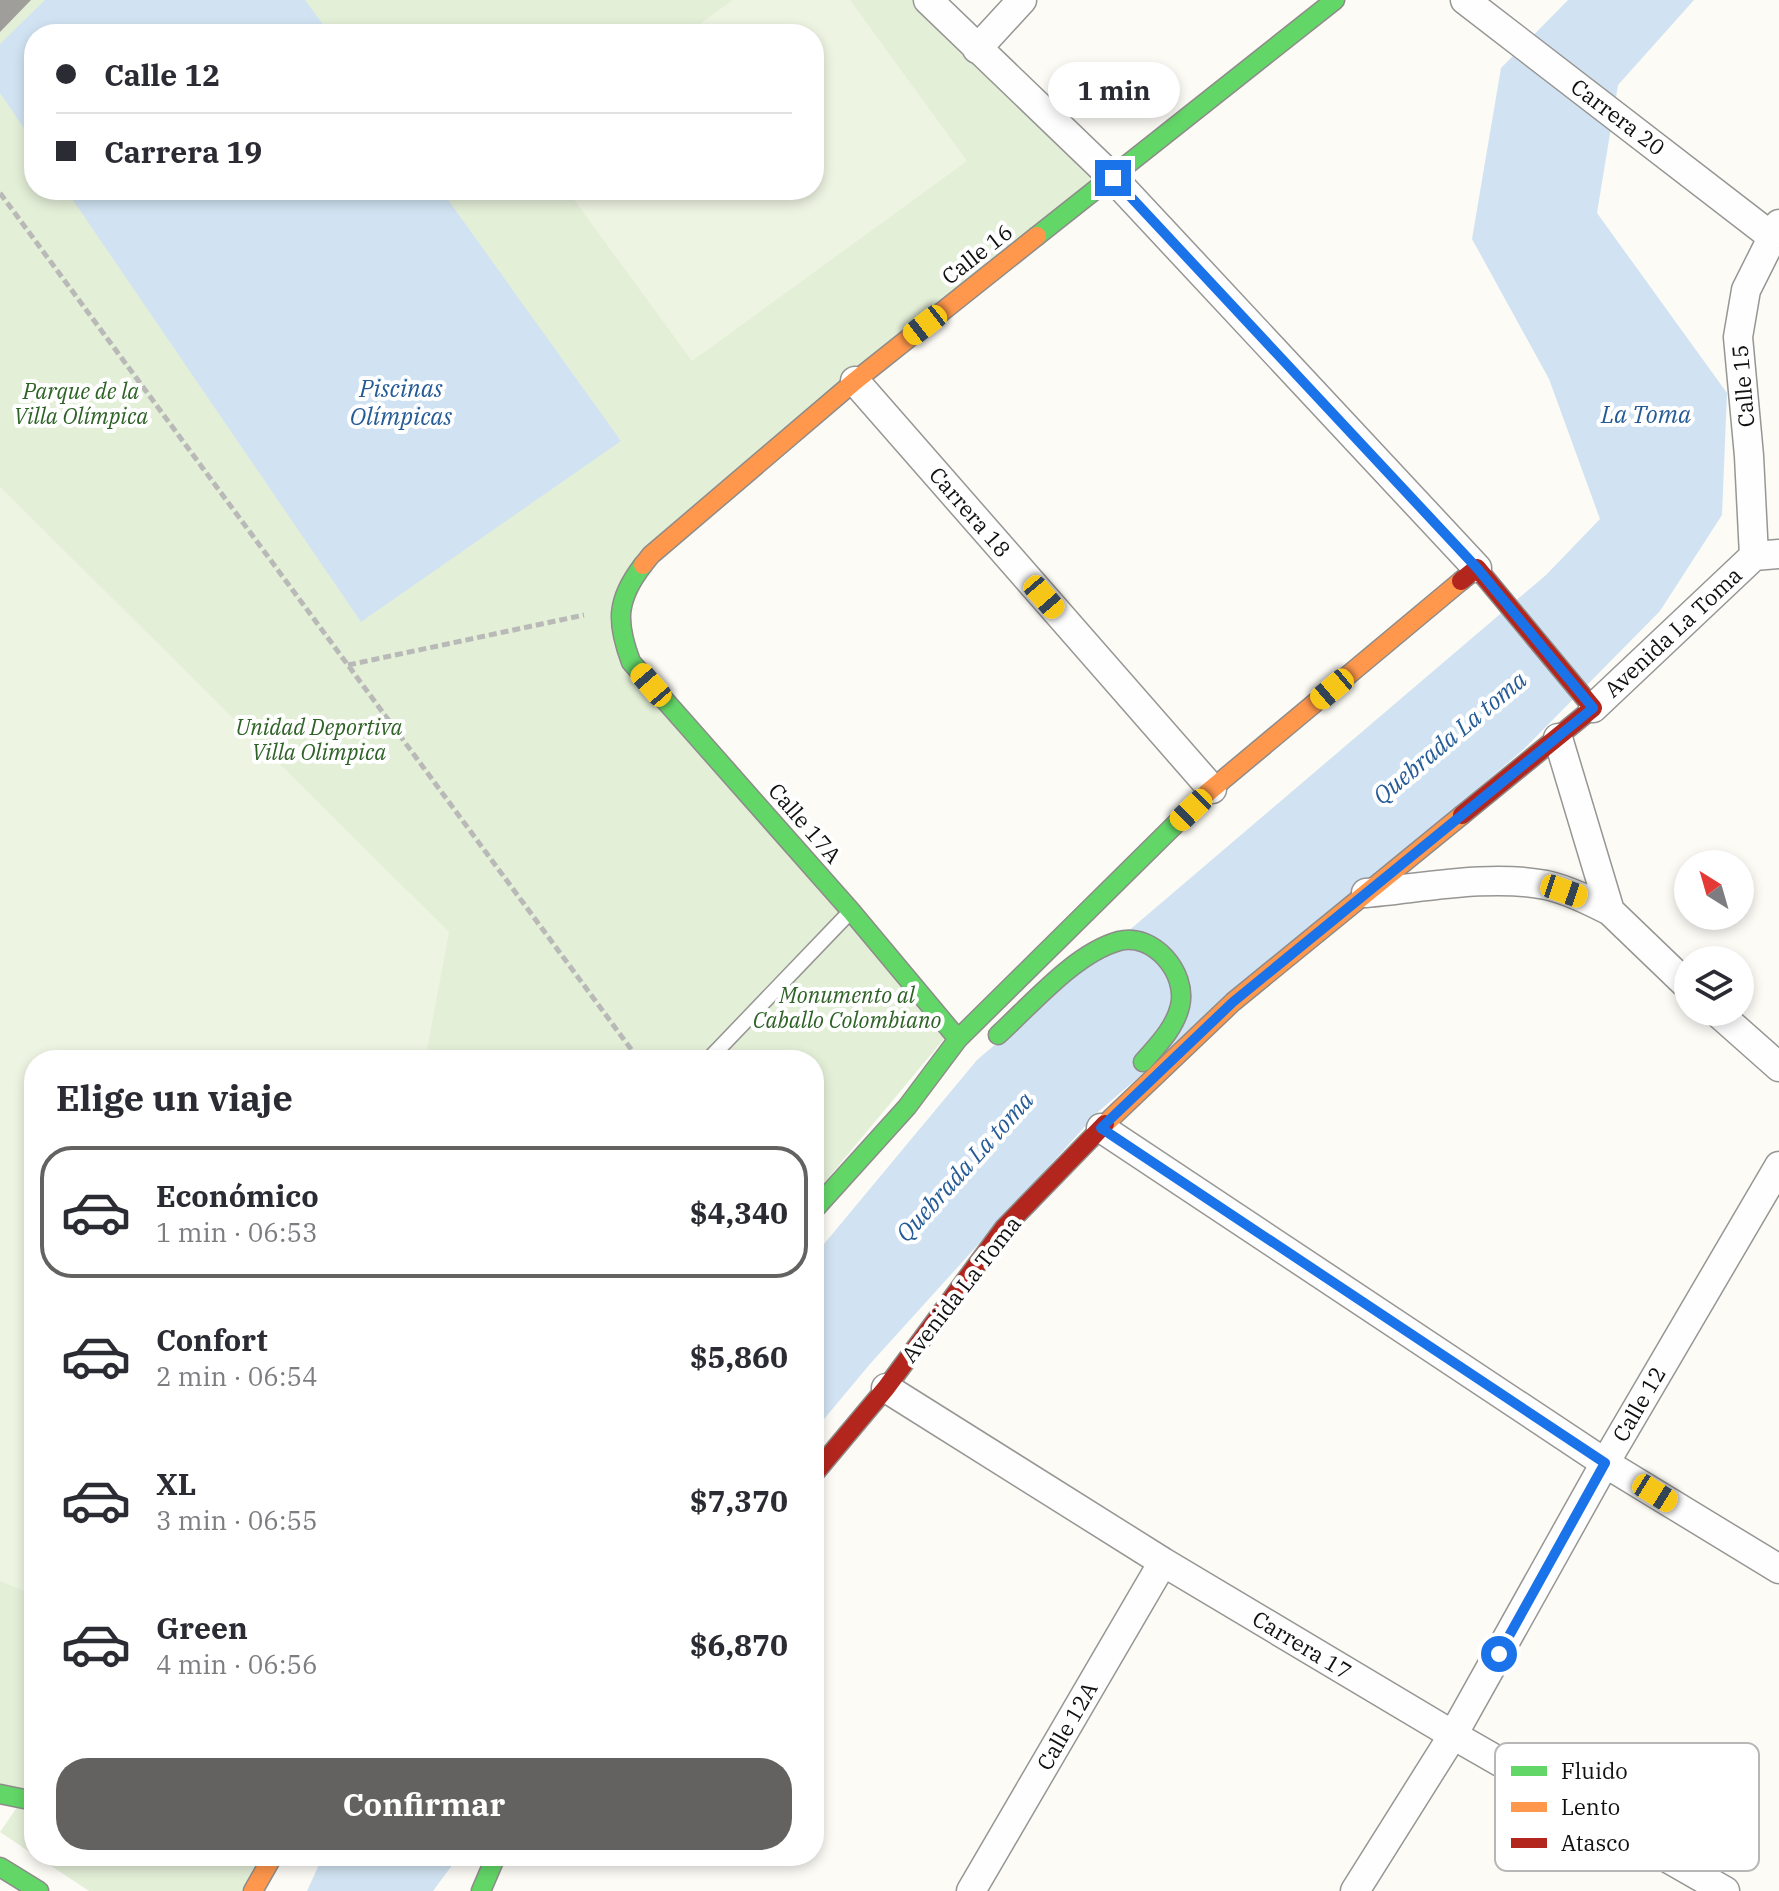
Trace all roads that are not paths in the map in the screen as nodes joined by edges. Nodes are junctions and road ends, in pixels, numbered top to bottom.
1 (928, 0) edge
2 (1022, 0) edge
3 (1335, 0) edge
4 (1465, 0) edge
5 (977, 49) junction
6 (1113, 178) junction
7 (1775, 230) edge
8 (855, 381) junction
9 (1766, 555) edge
10 (1477, 568) junction
11 (621, 636) joint
12 (1587, 702) junction
13 (1558, 738) junction
14 (1212, 789) junction
15 (1366, 893) junction
16 (851, 911) junction
17 (1610, 911) junction
18 (1674, 973) edge
19 (1733, 1026) edge
20 (958, 1039) junction
21 (718, 1050) edge
22 (980, 1050) dead end
23 (1779, 1067) edge
24 (957, 1069) dead end
25 (907, 1107) junction
26 (1101, 1128) junction
27 (1779, 1166) edge
28 (824, 1199) edge
29 (1004, 1228) junction
30 (886, 1388) junction
31 (824, 1462) edge
32 (1605, 1463) junction
33 (1163, 1562) junction
34 (1779, 1569) edge
35 (1453, 1735) junction
36 (1495, 1759) edge
37 (0, 1794) edge
38 (24, 1799) edge
39 (267, 1866) edge
40 (487, 1866) edge
41 (490, 1866) edge
42 (0, 1867) edge
43 (1690, 1871) edge
44 (39, 1891) edge
45 (253, 1891) edge
46 (468, 1891) edge
47 (481, 1891) edge
48 (971, 1891) edge
49 (1355, 1891) edge
50 (1725, 1891) edge

1 - 5 street
2 - 5 street
3 - 6 main road, Calle 16
4 - 7 street, Carrera 20
5 - 6 street
6 - 8 main road, Calle 16
6 - 10 street
7 - 9 street, Calle 15
8 - 11 main road, Calle 16
8 - 14 street, Carrera 18
9 - 12 street, Avenida La Toma
10 - 12 main road
10 - 14 main road
11 - 16 main road, Calle 17A
12 - 13 main road, Avenida La Toma
13 - 15 main road, Avenida La Toma
13 - 17 street
14 - 20 main road
15 - 17 street
15 - 26 main road, Avenida La Toma
16 - 20 main road, Calle 17A
16 - 21 lane
17 - 18 street
19 - 23 street
20 - 25 main road
22 - 29 main road
24 - 25 main road
25 - 28 main road
26 - 29 main road, Avenida La Toma
26 - 32 street
27 - 32 street, Calle 12
29 - 30 main road, Avenida La Toma
30 - 31 main road, Avenida La Toma
30 - 33 street, Carrera 17
32 - 34 street
32 - 35 street, Calle 12
33 - 35 street, Carrera 17
33 - 48 street, Calle 12A
35 - 36 street, Carrera 17
35 - 49 street, Calle 12
37 - 38 main road
39 - 45 main road
40 - 46 main road
41 - 47 main road
42 - 44 main road
43 - 50 street, Carrera 17

